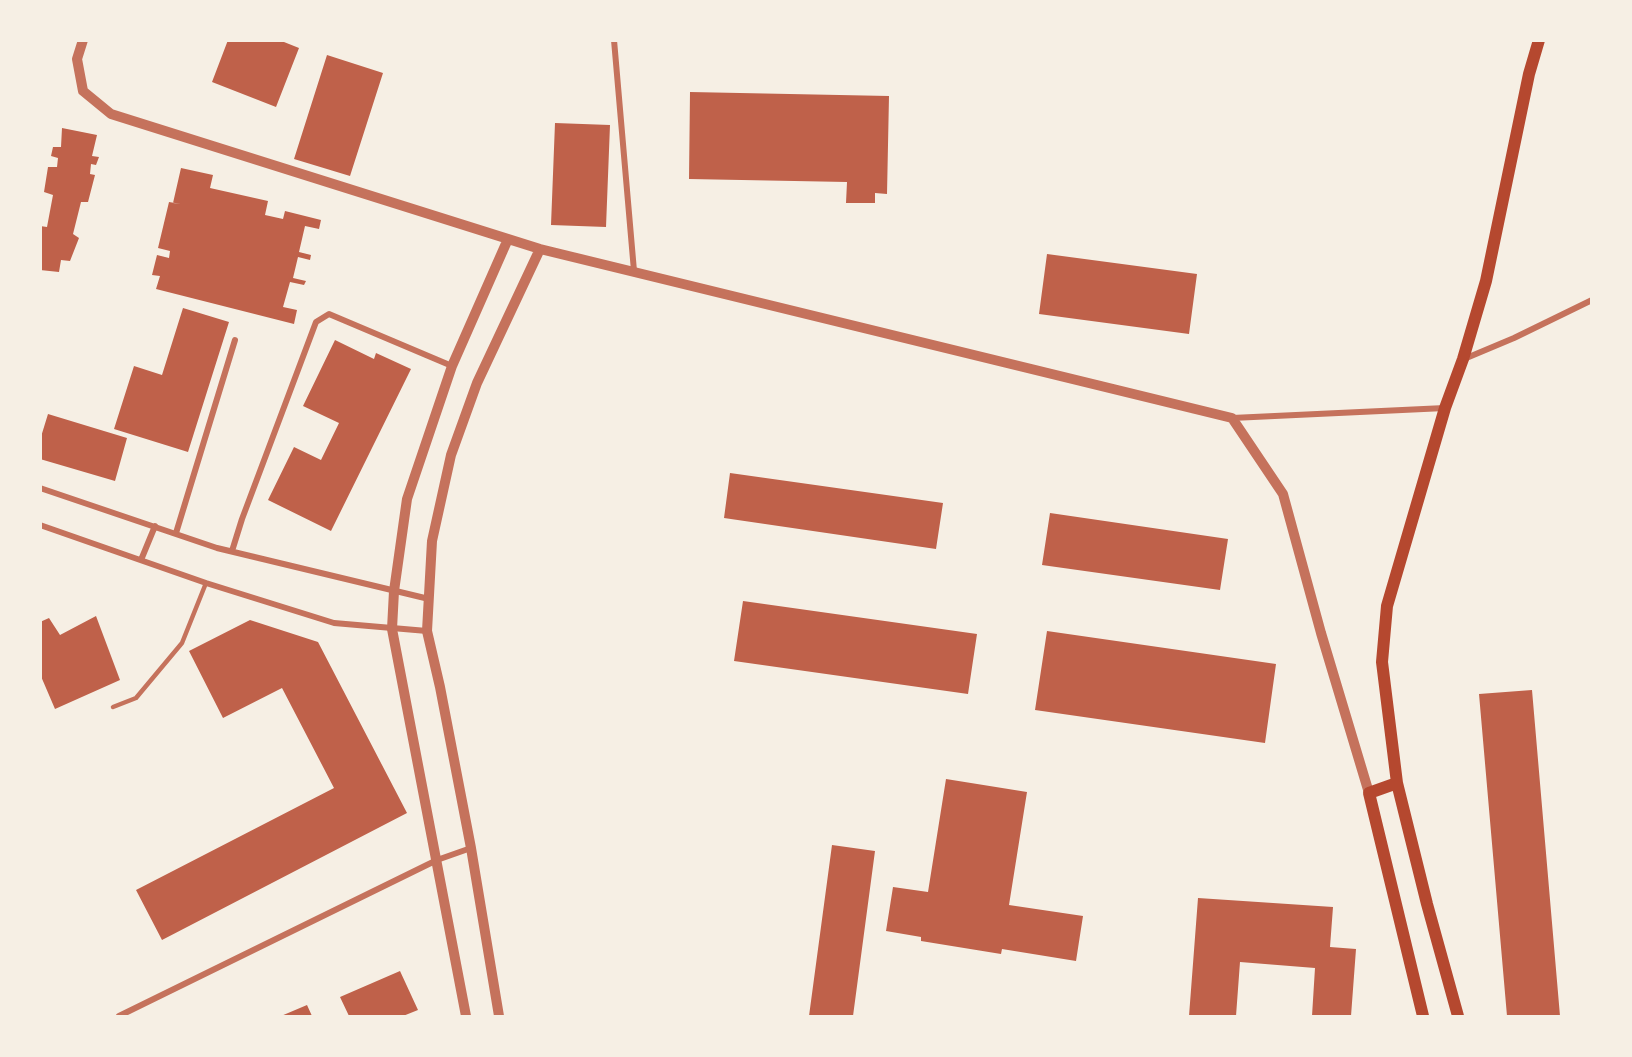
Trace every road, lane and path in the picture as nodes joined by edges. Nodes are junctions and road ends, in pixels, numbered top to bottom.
1 (83, 40) edge
2 (614, 40) edge
3 (1539, 40) edge
4 (508, 239) junction
5 (540, 249) junction
6 (634, 271) junction
7 (1592, 300) edge
8 (235, 340) dead end
9 (1463, 359) junction
10 (452, 366) junction
11 (1445, 408) junction
12 (1232, 418) junction
13 (40, 488) edge
14 (40, 525) edge
15 (155, 526) junction
16 (176, 533) junction
17 (232, 551) junction
18 (141, 560) junction
19 (206, 583) junction
20 (394, 591) junction
21 (429, 599) junction
22 (392, 629) junction
23 (427, 631) junction
24 (113, 707) dead end
25 (1397, 783) junction
26 (1369, 793) junction
27 (471, 848) junction
28 (437, 860) junction
29 (119, 1017) edge
30 (466, 1017) edge
31 (499, 1017) edge
32 (1423, 1017) edge
33 (1458, 1017) edge

1 - 4 street
2 - 6 street
3 - 9 main road
4 - 5 street
4 - 10 street
5 - 6 street
5 - 21 street
6 - 12 street
7 - 9 street
8 - 16 street
9 - 11 main road
10 - 17 street
10 - 20 street
11 - 12 street
11 - 25 main road
12 - 26 street
13 - 15 street
14 - 18 street
15 - 16 street
15 - 18 street
16 - 17 street
17 - 20 street
18 - 19 street
19 - 22 street
19 - 24 lane
20 - 21 street
20 - 22 street
21 - 23 street
22 - 23 street
22 - 28 street
23 - 27 street
25 - 26 main road
25 - 33 main road
26 - 32 main road
27 - 28 street
27 - 31 street
28 - 29 street
28 - 30 street

